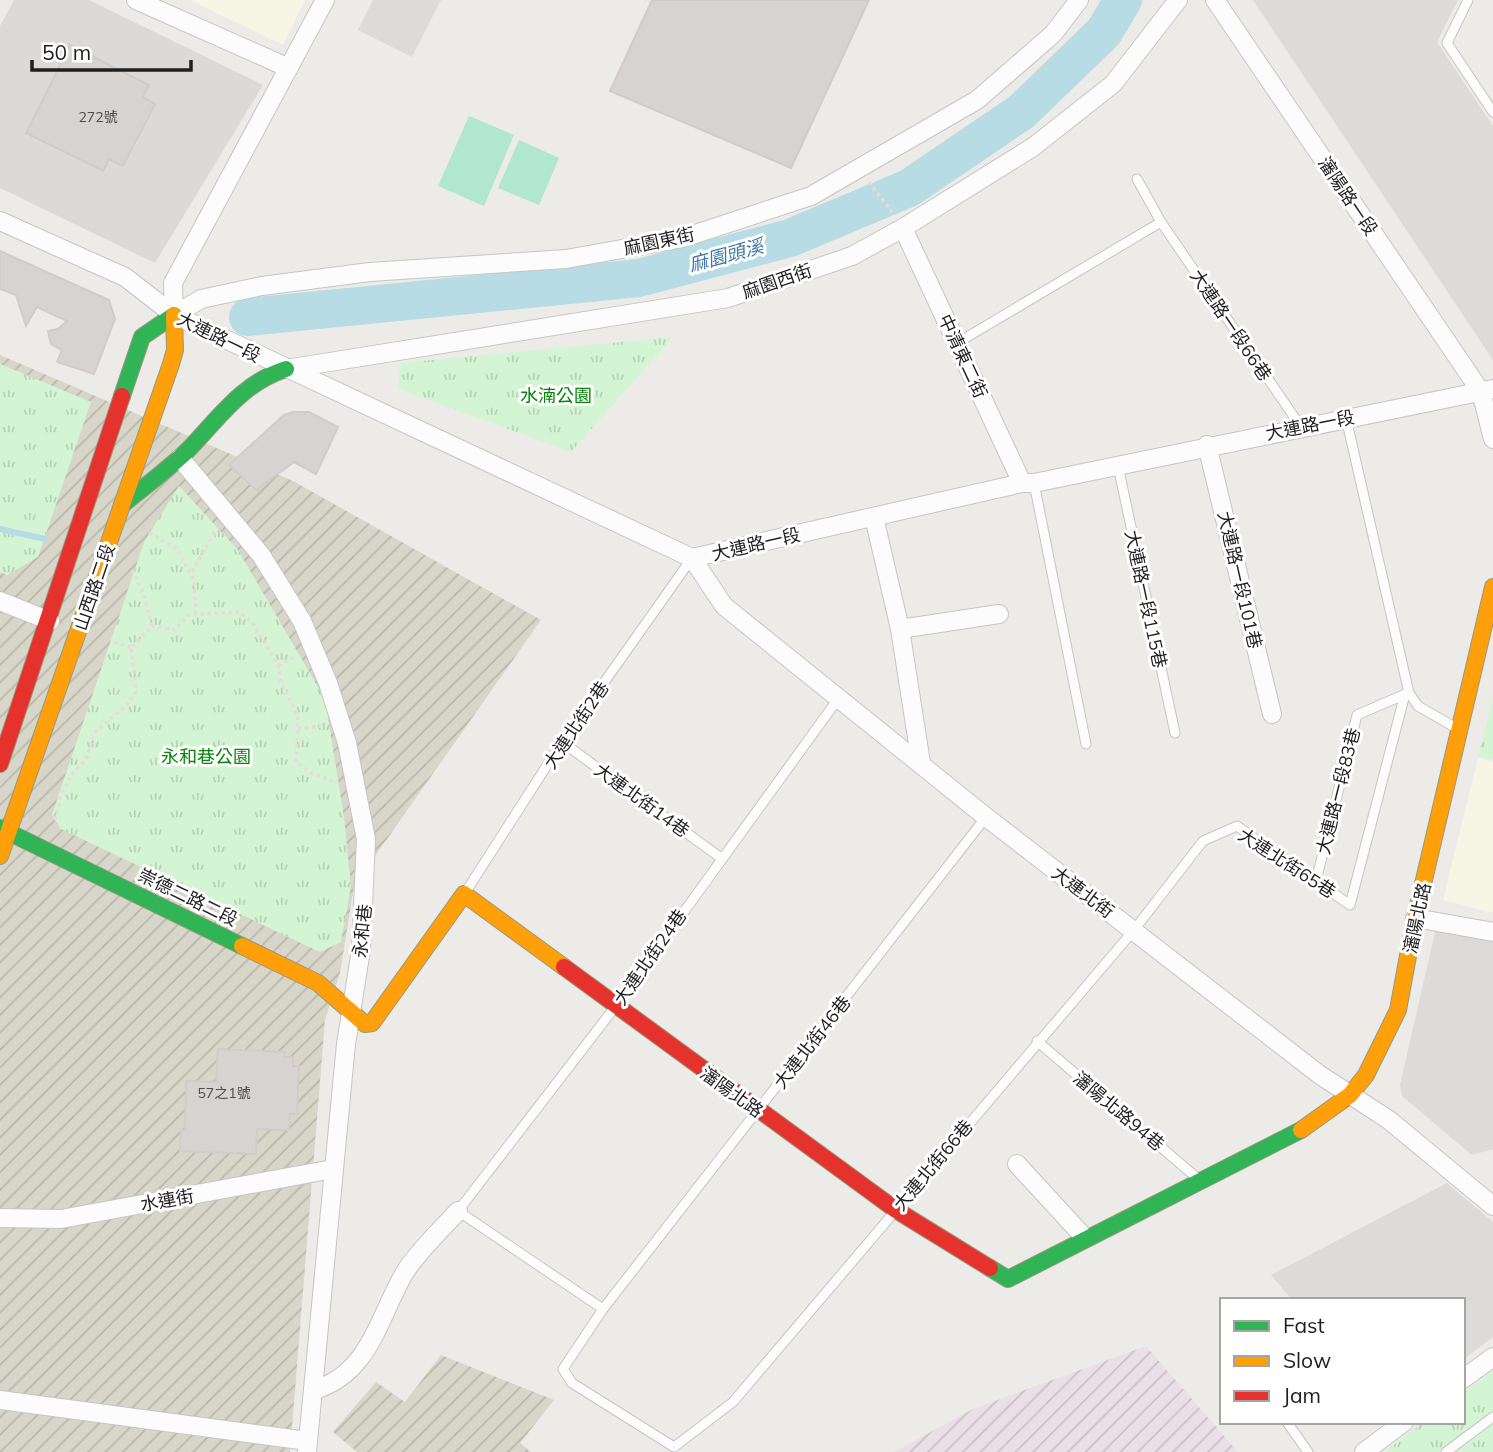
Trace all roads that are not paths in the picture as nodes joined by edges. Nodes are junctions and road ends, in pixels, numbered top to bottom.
1 (136, 0) edge
2 (325, 0) edge
3 (1079, 0) edge
4 (1178, 0) edge
5 (1216, 0) edge
6 (1468, 0) edge
7 (289, 68) junction
8 (1493, 112) edge
9 (1137, 179) dead end
10 (0, 221) edge
11 (1161, 222) junction
12 (903, 228) junction
13 (174, 315) junction
14 (957, 343) junction
15 (286, 369) junction
16 (1487, 390) edge
17 (1346, 418) junction
18 (1301, 427) junction
19 (1493, 439) edge
20 (1208, 445) junction
21 (180, 458) junction
22 (1118, 466) junction
23 (1028, 483) junction
24 (122, 505) junction
25 (874, 517) junction
26 (692, 558) junction
27 (1493, 587) edge
28 (0, 601) edge
29 (999, 614) dead end
30 (50, 621) junction
31 (900, 629) junction
32 (1407, 694) junction
33 (838, 699) junction
34 (1272, 714) dead end
35 (1461, 731) junction
36 (1175, 733) dead end
37 (562, 742) junction
38 (1086, 744) dead end
39 (921, 763) junction
40 (0, 764) edge
41 (986, 817) junction
42 (5, 830) edge
43 (0, 856) edge
44 (721, 858) junction
45 (1316, 881) junction
46 (464, 894) junction
47 (1415, 918) junction
48 (1134, 930) junction
49 (1493, 932) edge
50 (615, 1007) junction
51 (352, 1013) junction
52 (1037, 1041) junction
53 (1350, 1095) junction
54 (759, 1111) junction
55 (1017, 1164) dead end
56 (333, 1169) junction
57 (1201, 1181) junction
58 (1493, 1206) edge
59 (896, 1210) junction
60 (458, 1211) junction
61 (0, 1218) edge
62 (1084, 1237) junction
63 (603, 1309) junction
64 (1493, 1357) edge
65 (562, 1369) joint
66 (1465, 1378) edge
67 (314, 1390) junction
68 (0, 1400) edge
69 (1493, 1417) edge
70 (1288, 1424) edge
71 (1401, 1424) edge
72 (307, 1446) edge
73 (1308, 1452) edge
74 (1364, 1452) edge
75 (1446, 1452) edge

1 - 7 street
2 - 7 street, 山西路二段
3 - 13 street, 麻園東街
4 - 12 street, 麻園西街
5 - 16 street, 瀋陽路一段
6 - 8 lane
7 - 13 street, 山西路二段
9 - 11 lane, 大連路一段66巷
10 - 13 street, 大連路一段
11 - 14 lane
11 - 18 lane, 大連路一段66巷
12 - 14 street, 中清東二街
12 - 15 street, 麻園西街
13 - 15 street, 大連路一段
13 - 24 street, 山西路二段
13 - 30 street, 山西路二段
14 - 23 street, 中清東二街
15 - 21 street
15 - 26 street, 大連路一段
16 - 17 street, 大連路一段
16 - 19 street
17 - 18 street, 大連路一段
17 - 32 lane
18 - 20 street, 大連路一段
20 - 22 street, 大連路一段
20 - 34 street, 大連路一段101巷
21 - 24 street
21 - 51 street, 永和巷
22 - 23 street, 大連路一段
22 - 36 lane, 大連路一段115巷
23 - 25 street, 大連路一段
23 - 38 lane, 中清東二街
24 - 42 street, 山西路二段
25 - 26 street, 大連路一段
25 - 31 street
26 - 33 street, 大連北街
26 - 37 lane, 大連北街2巷
27 - 35 street, 瀋陽北路
28 - 30 street
29 - 31 street
30 - 40 street, 山西路二段
31 - 39 street
32 - 35 lane
32 - 45 lane, 大連路一段83巷
32 - 45 lane, 大連北街65巷
33 - 39 street, 大連北街
33 - 44 lane, 大連北街24巷
35 - 47 street, 瀋陽北路
37 - 44 lane, 大連北街14巷
37 - 46 lane, 大連北街2巷
39 - 41 street, 大連北街
41 - 48 street, 大連北街
41 - 54 lane, 大連北街46巷
42 - 43 street, 山西路二段
42 - 51 street, 崇德二路二段
44 - 50 lane, 大連北街24巷
45 - 48 lane, 大連北街65巷
46 - 50 street, 瀋陽北路
46 - 51 street
47 - 49 street
47 - 53 street, 瀋陽北路
48 - 52 lane, 大連北街66巷
48 - 53 street, 大連北街
50 - 54 street, 瀋陽北路
50 - 60 lane, 大連北街24巷
51 - 56 street, 永和巷
52 - 57 lane, 瀋陽北路94巷
52 - 59 lane, 大連北街66巷
53 - 57 street, 瀋陽北路
53 - 58 street, 大連北街
54 - 59 street, 瀋陽北路
54 - 63 lane, 大連北街46巷
55 - 62 street
56 - 61 street, 水連街
56 - 67 street, 永和巷
57 - 62 street, 瀋陽北路
59 - 62 street, 瀋陽北路
59 - 65 lane, 大連北街66巷
60 - 63 lane
60 - 67 street
63 - 65 lane, 大連北街46巷
64 - 66 street
67 - 72 street, 永和巷
68 - 72 street
69 - 75 lane
70 - 73 lane
71 - 74 street

